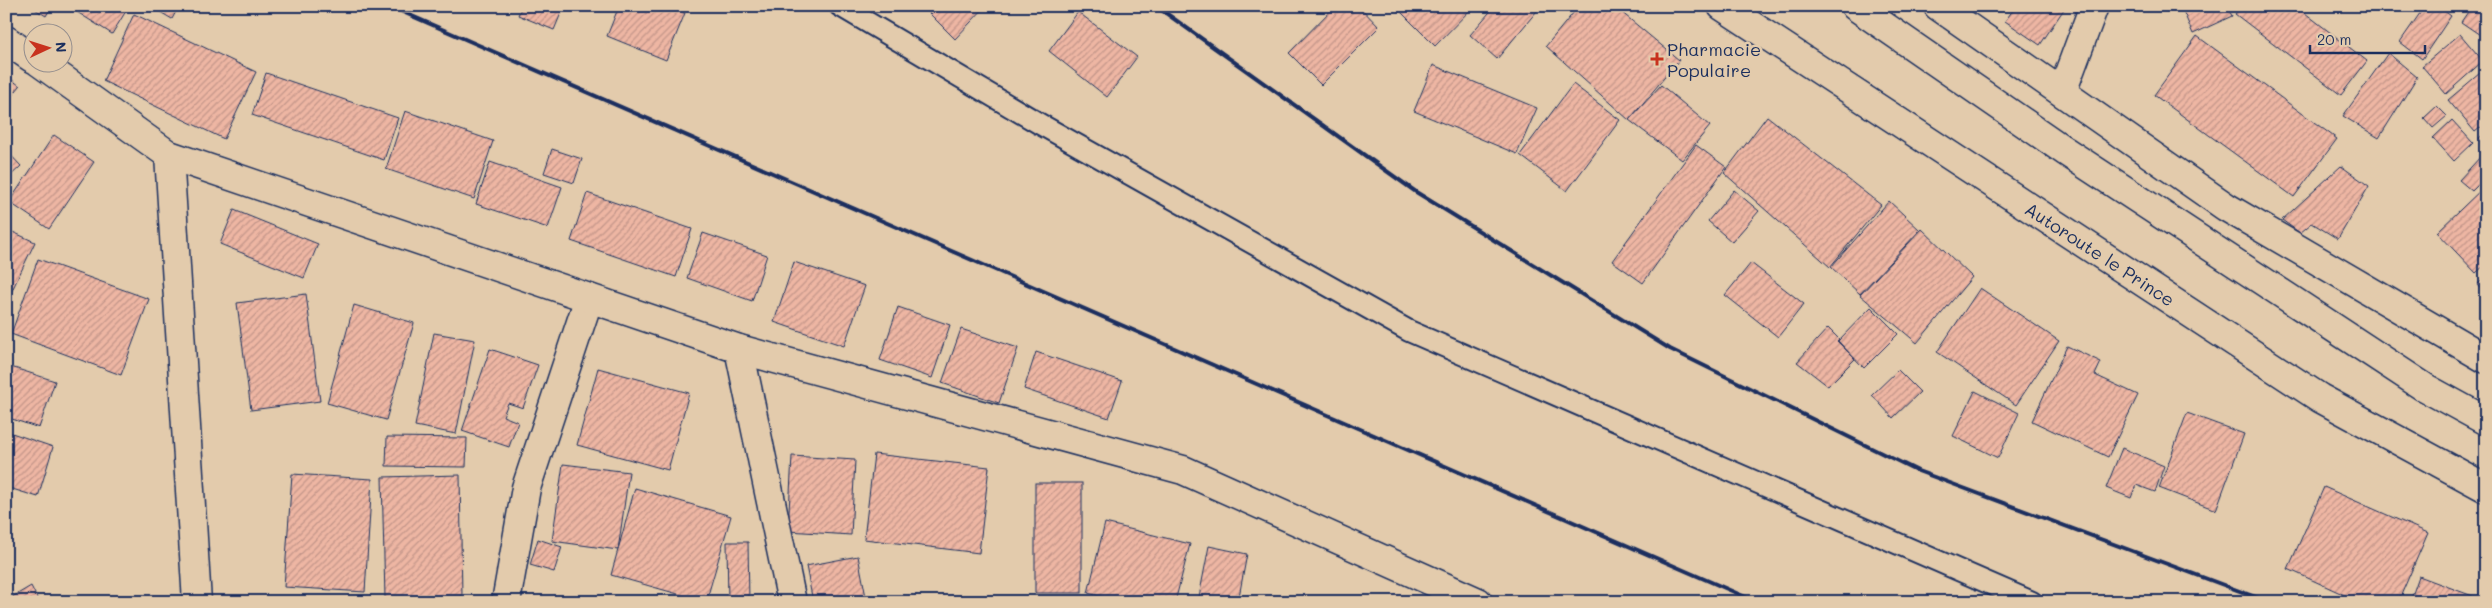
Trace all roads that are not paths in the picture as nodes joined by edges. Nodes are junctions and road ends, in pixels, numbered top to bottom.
1 (840, 6) edge
2 (1722, 6) edge
3 (1855, 6) edge
4 (1938, 6) edge
5 (2094, 6) edge
6 (6, 40) edge
7 (22, 51) edge
8 (53, 72) edge
9 (2062, 92) junction
10 (169, 155) junction
11 (589, 298) junction
12 (739, 349) junction
13 (2486, 359) edge
14 (2486, 420) edge
15 (2486, 488) edge
16 (197, 602) edge
17 (506, 602) edge
18 (792, 602) edge
19 (1478, 602) edge
20 (2032, 602) edge

1 - 20 lane
2 - 15 street, Autoroute le Prince
3 - 14 street
4 - 9 street
5 - 9 street
6 - 7 street
8 - 10 street
9 - 13 street
10 - 11 street
10 - 16 street
11 - 12 street
11 - 17 street
12 - 18 street
12 - 19 street

